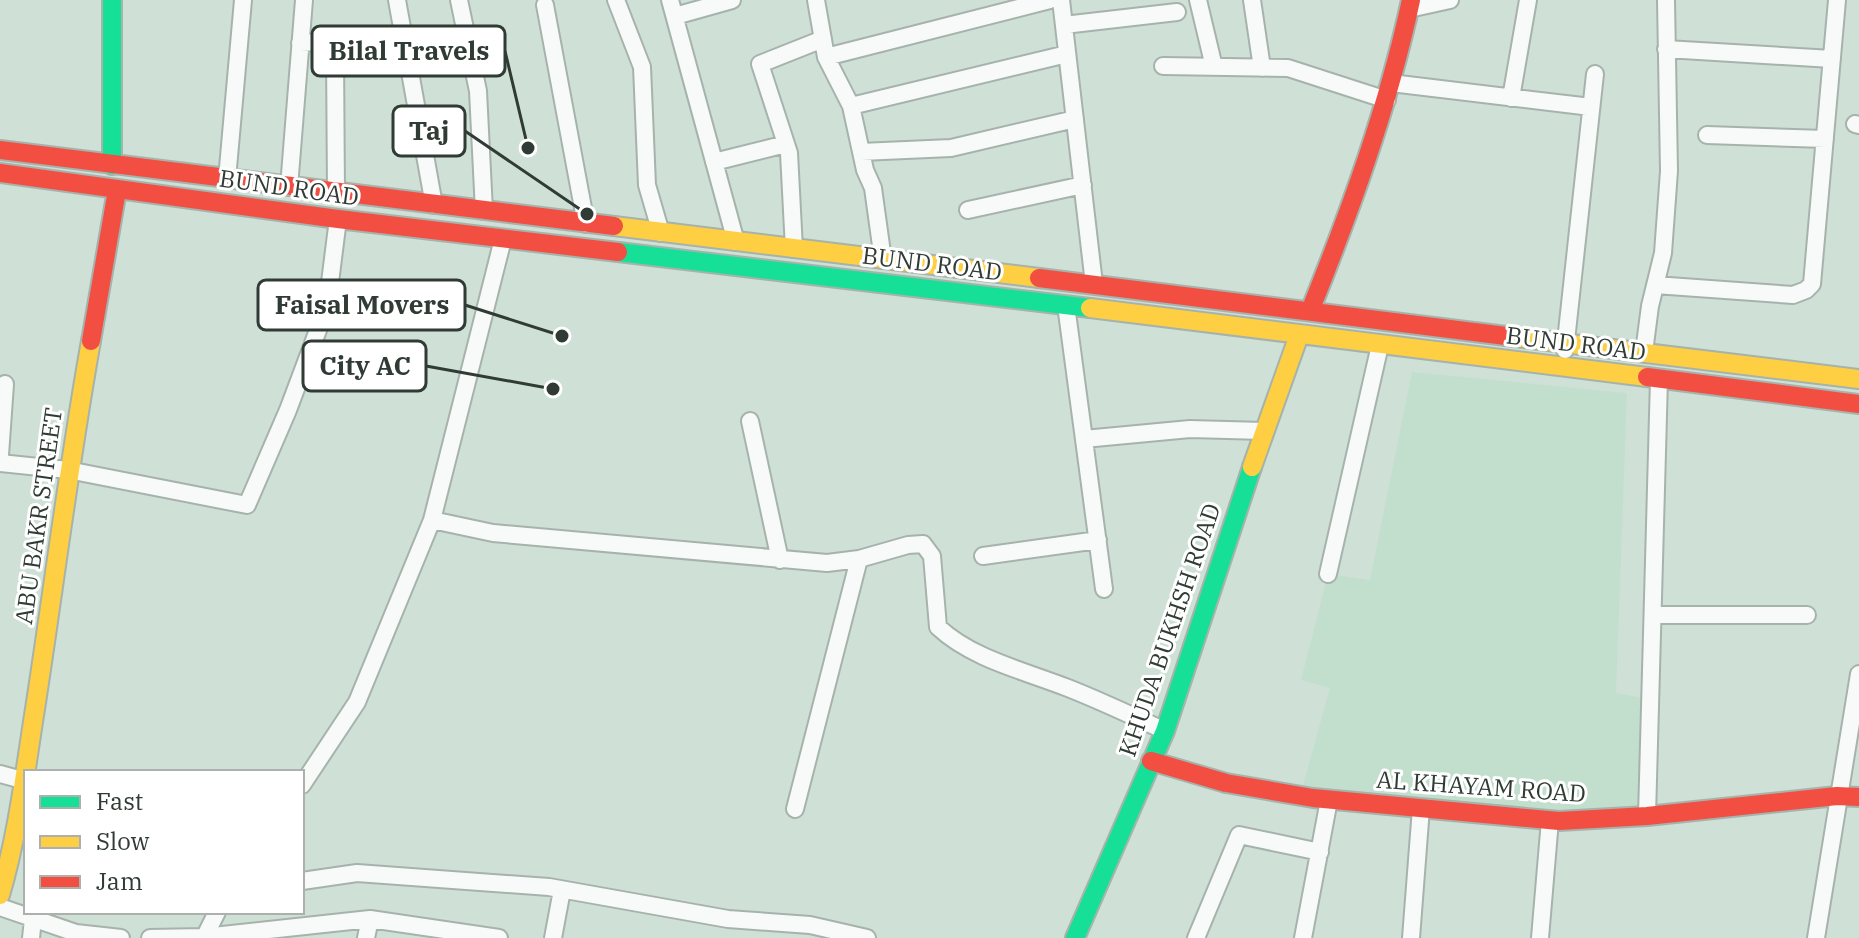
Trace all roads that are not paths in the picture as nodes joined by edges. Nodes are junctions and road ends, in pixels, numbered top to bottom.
1 (112, 0) edge
2 (243, 0) edge
3 (304, 0) edge
4 (397, 0) edge
5 (459, 0) edge
6 (616, 0) edge
7 (816, 0) edge
8 (1050, 0) edge
9 (1061, 0) edge
10 (1198, 0) edge
11 (1252, 0) edge
12 (1450, 0) edge
13 (1528, 0) edge
14 (1666, 0) edge
15 (1837, 0) edge
16 (727, 1) edge
17 (545, 5) dead end
18 (1410, 5) edge
19 (672, 8) edge
20 (1177, 12) dead end
21 (1064, 25) junction
22 (404, 38) junction
23 (823, 39) junction
24 (300, 43) junction
25 (1666, 49) junction
26 (335, 54) dead end
27 (1067, 54) junction
28 (826, 57) junction
29 (1832, 59) junction
30 (1163, 66) dead end
31 (1214, 67) junction
32 (1262, 68) junction
33 (1595, 74) dead end
34 (1389, 91) junction
35 (1511, 98) junction
36 (851, 106) junction
37 (1591, 107) junction
38 (1075, 119) junction
39 (1707, 135) dead end
40 (1825, 139) junction
41 (786, 144) junction
42 (0, 150) edge
43 (861, 152) junction
44 (51, 157) junction
45 (714, 162) junction
46 (112, 165) junction
47 (0, 173) edge
48 (227, 179) junction
49 (48, 180) junction
50 (1083, 185) junction
51 (289, 187) junction
52 (117, 190) junction
53 (336, 193) junction
54 (434, 205) junction
55 (968, 210) dead end
56 (484, 211) junction
57 (338, 219) junction
58 (586, 224) junction
59 (661, 233) junction
60 (503, 239) junction
61 (736, 242) junction
62 (794, 249) junction
63 (883, 260) junction
64 (1094, 284) junction
65 (1655, 285) junction
66 (1066, 305) junction
67 (1310, 311) junction
68 (1299, 335) junction
69 (1566, 341) junction
70 (1380, 345) junction
71 (1644, 352) junction
72 (1562, 366) junction
73 (1659, 379) junction
74 (1859, 379) edge
75 (5, 384) dead end
76 (1859, 404) edge
77 (750, 421) dead end
78 (1264, 431) junction
79 (1084, 439) junction
80 (0, 455) edge
81 (0, 463) edge
82 (68, 470) junction
83 (432, 520) junction
84 (1098, 540) junction
85 (983, 556) dead end
86 (859, 559) junction
87 (780, 560) junction
88 (1328, 574) dead end
89 (1104, 589) dead end
90 (1653, 615) junction
91 (1807, 615) dead end
92 (1859, 674) edge
93 (1165, 731) junction
94 (1151, 761) junction
95 (27, 770) edge
96 (0, 774) edge
97 (24, 781) edge
98 (304, 782) edge
99 (24, 794) edge
100 (1837, 796) junction
101 (1859, 797) edge
102 (1329, 800) junction
103 (1421, 808) junction
104 (795, 809) dead end
105 (1647, 816) junction
106 (1550, 820) junction
107 (1320, 852) junction
108 (19, 856) edge
109 (304, 881) edge
110 (562, 890) junction
111 (0, 895) edge
112 (0, 907) edge
113 (216, 914) edge
114 (33, 919) junction
115 (370, 919) junction
116 (275, 933) edge
117 (76, 936) edge
118 (204, 937) edge
119 (31, 938) edge
120 (121, 938) edge
121 (150, 938) edge
122 (366, 938) edge
123 (499, 938) edge
124 (553, 938) edge
125 (867, 938) edge
126 (1075, 938) edge
127 (1196, 938) edge
128 (1303, 938) edge
129 (1411, 938) edge
130 (1540, 938) edge
131 (1816, 938) edge

1 - 46 main road
2 - 48 street
3 - 24 street
4 - 22 street
5 - 56 street
6 - 59 street
7 - 23 street
8 - 28 street
9 - 21 street
10 - 31 street
11 - 32 street
12 - 18 street
13 - 35 street
14 - 25 street
15 - 29 street
16 - 19 street
17 - 58 street
18 - 34 main road
19 - 45 street
20 - 21 street
21 - 27 street
22 - 24 street
22 - 54 street
23 - 28 street
23 - 41 street
24 - 51 street
25 - 29 street
25 - 65 street
26 - 53 street
27 - 36 street
27 - 38 street
28 - 36 street
29 - 40 street
30 - 31 street
31 - 32 street
32 - 34 street
33 - 37 street
34 - 35 street
34 - 67 main road
35 - 37 street
36 - 43 street
37 - 69 street
38 - 43 street
38 - 50 street
39 - 40 street
40 - 65 street
41 - 45 street
41 - 62 street
42 - 44 main road, BUND ROAD
43 - 63 street
44 - 46 main road, BUND ROAD
44 - 49 main road
45 - 61 street
46 - 48 main road, BUND ROAD
47 - 49 main road, BUND ROAD
48 - 51 main road, BUND ROAD
49 - 52 main road, BUND ROAD
50 - 55 street
50 - 64 street
51 - 53 main road, BUND ROAD
52 - 57 main road, BUND ROAD
52 - 82 main road, ABU BAKR STREET
53 - 54 main road, BUND ROAD
54 - 56 main road, BUND ROAD
56 - 58 main road, BUND ROAD
57 - 60 main road, BUND ROAD
57 - 82 street
58 - 59 main road, BUND ROAD
59 - 61 main road, BUND ROAD
60 - 66 main road, BUND ROAD
60 - 83 street
61 - 62 main road, BUND ROAD
62 - 63 main road, BUND ROAD
63 - 64 main road, BUND ROAD
64 - 67 main road, BUND ROAD
65 - 71 street
66 - 68 main road, BUND ROAD
66 - 79 street
67 - 69 main road, BUND ROAD
68 - 70 main road, BUND ROAD
68 - 78 main road, KHUDA BUKHSH ROAD
69 - 71 main road, BUND ROAD
69 - 72 street
70 - 72 main road, BUND ROAD
70 - 88 street
71 - 74 main road, BUND ROAD
72 - 73 main road, BUND ROAD
73 - 76 main road, BUND ROAD
73 - 90 street
75 - 80 street
77 - 87 street
78 - 79 street
78 - 93 main road, KHUDA BUKHSH ROAD
79 - 84 street
81 - 82 street
82 - 95 main road, ABU BAKR STREET
83 - 87 street
83 - 98 street
84 - 85 street
84 - 89 street
86 - 87 street
86 - 93 street
86 - 104 street
90 - 91 street
90 - 105 street
92 - 100 street
93 - 94 main road, KHUDA BUKHSH ROAD
94 - 102 main road, AL KHAYAM ROAD
94 - 126 main road, KHUDA BUKHSH ROAD
96 - 97 street
99 - 108 main road, ABU BAKR STREET
100 - 101 main road, AL KHAYAM ROAD
100 - 105 main road, AL KHAYAM ROAD
100 - 131 street
102 - 103 main road, AL KHAYAM ROAD
102 - 107 street
103 - 106 main road, AL KHAYAM ROAD
103 - 129 street
105 - 106 main road, AL KHAYAM ROAD
106 - 130 street
107 - 127 street
107 - 128 street
108 - 111 main road, ABU BAKR STREET
109 - 110 street
110 - 124 street
110 - 125 street
112 - 114 street
113 - 118 street
114 - 117 street
114 - 119 street
115 - 116 street
115 - 122 street
115 - 123 street
116 - 118 street
117 - 120 street
118 - 121 street

